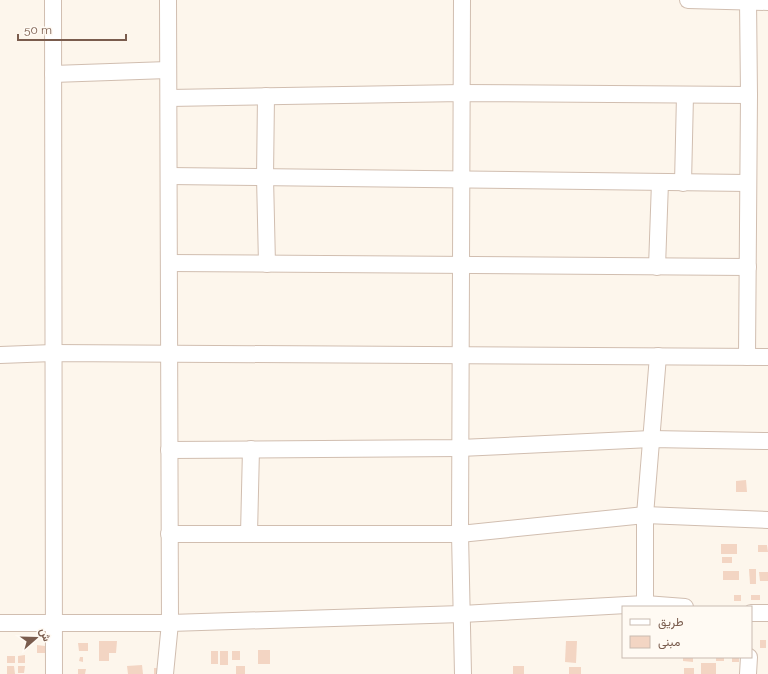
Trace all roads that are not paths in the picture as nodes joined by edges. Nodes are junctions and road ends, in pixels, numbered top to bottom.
1 (53, 0) edge
2 (168, 0) edge
3 (462, 0) edge
4 (688, 0) edge
5 (748, 1) edge
6 (768, 2) edge
7 (168, 70) junction
8 (53, 74) junction
9 (462, 93) junction
10 (685, 95) junction
11 (749, 95) junction
12 (266, 96) junction
13 (169, 98) junction
14 (169, 176) junction
15 (265, 177) junction
16 (462, 179) junction
17 (660, 182) junction
18 (683, 183) junction
19 (748, 183) junction
20 (169, 263) junction
21 (267, 264) junction
22 (461, 266) junction
23 (657, 267) junction
24 (748, 267) junction
25 (53, 353) junction
26 (169, 354) junction
27 (0, 355) edge
28 (460, 355) junction
29 (658, 356) junction
30 (747, 357) junction
31 (768, 357) edge
32 (651, 439) junction
33 (768, 441) edge
34 (460, 448) junction
35 (251, 449) junction
36 (169, 450) junction
37 (645, 515) junction
38 (768, 520) edge
39 (169, 534) junction
40 (249, 534) junction
41 (460, 534) junction
42 (645, 604) junction
43 (672, 606) edge
44 (752, 613) edge
45 (768, 613) edge
46 (462, 614) junction
47 (0, 623) edge
48 (54, 623) junction
49 (170, 623) junction
50 (749, 658) edge
51 (54, 674) edge
52 (165, 674) edge
53 (463, 674) edge
54 (748, 674) edge

1 - 8 street
2 - 7 street
3 - 9 street
4 - 5 street
5 - 6 street
5 - 11 street
7 - 8 street
7 - 13 street
8 - 25 street
9 - 10 street
9 - 12 street
9 - 16 street
10 - 11 street
10 - 18 street
11 - 19 street
12 - 13 street
12 - 15 street
13 - 14 street
14 - 15 street
14 - 20 street
15 - 16 street
15 - 21 street
16 - 17 street
16 - 22 street
17 - 18 street
17 - 23 street
18 - 19 street
19 - 24 street
20 - 21 street
20 - 26 street
21 - 22 street
22 - 23 street
22 - 28 street
23 - 24 street
24 - 30 street
25 - 26 street
25 - 27 street
25 - 48 street
26 - 28 street
26 - 36 street
28 - 29 street
28 - 34 street
29 - 30 street
29 - 32 street
30 - 31 street
32 - 33 street
32 - 34 street
32 - 37 street
34 - 35 street
34 - 41 street
35 - 36 street
35 - 40 street
36 - 39 street
37 - 38 street
37 - 41 street
37 - 42 street
39 - 40 street
39 - 49 street
40 - 41 street
41 - 46 street
42 - 43 street
42 - 46 street
44 - 45 street
46 - 49 street
46 - 53 street
47 - 48 street
48 - 49 street
48 - 51 street
49 - 52 street
50 - 54 street

